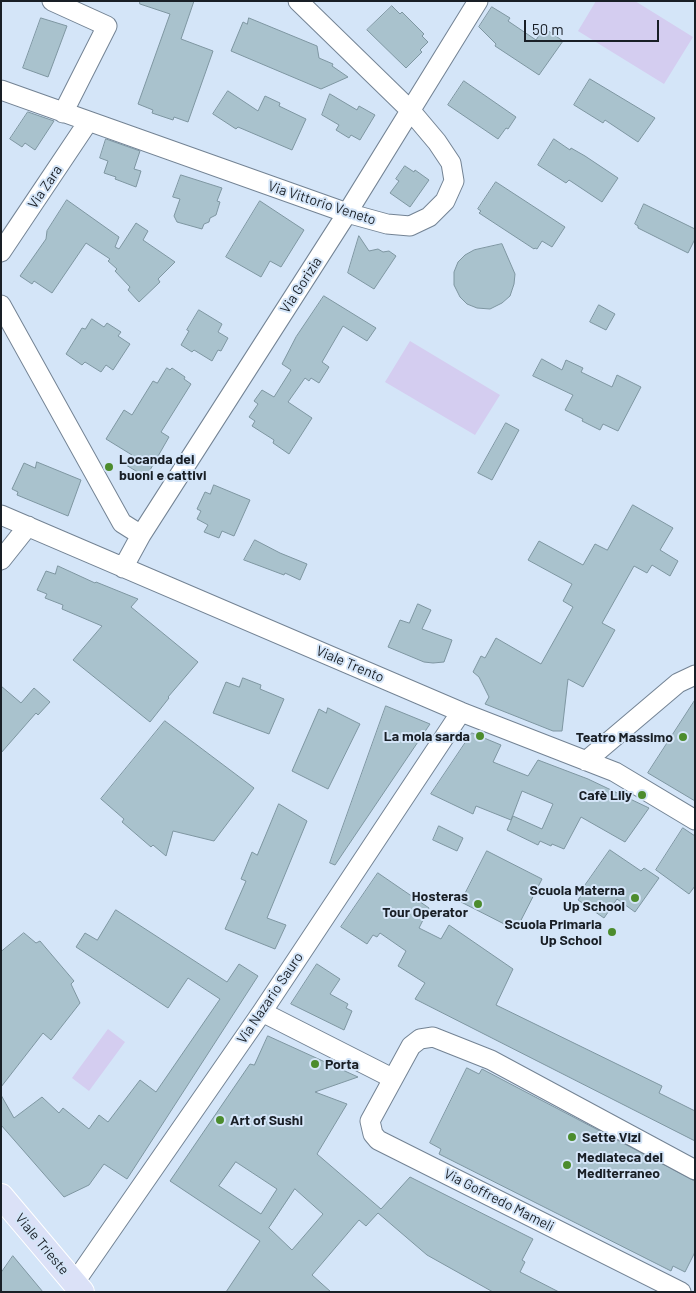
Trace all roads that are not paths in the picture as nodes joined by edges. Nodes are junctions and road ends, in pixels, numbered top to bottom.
1 (52, 1) edge
2 (298, 1) edge
3 (478, 1) edge
4 (1, 90) edge
5 (410, 110) junction
6 (63, 113) junction
7 (88, 122) junction
8 (347, 213) junction
9 (1, 252) edge
10 (1, 305) edge
11 (1, 515) edge
12 (28, 526) junction
13 (141, 535) junction
14 (1, 560) edge
15 (122, 568) junction
16 (695, 675) edge
17 (461, 712) junction
18 (586, 761) junction
19 (695, 820) edge
20 (262, 1012) junction
21 (392, 1078) junction
22 (695, 1170) edge
23 (1, 1196) edge
24 (79, 1287) edge
25 (681, 1292) edge

1 - 6 street
2 - 5 street, Via Vittorio Veneto
3 - 5 street, Via Gorizia
4 - 6 street, Via Vittorio Veneto
5 - 8 street, Via Gorizia
5 - 8 street, Via Vittorio Veneto
6 - 7 street, Via Vittorio Veneto
7 - 8 street, Via Vittorio Veneto
7 - 9 street, Via Zara
8 - 13 street, Via Gorizia
10 - 13 street
11 - 12 street, Viale Trento
12 - 14 street
12 - 15 street, Viale Trento
13 - 15 street, Via Gorizia
15 - 17 street, Viale Trento
16 - 18 street
17 - 18 street, Viale Trento
17 - 20 street, Via Nazario Sauro
18 - 19 street, Viale Trento
20 - 21 street
20 - 24 street, Via Nazario Sauro
21 - 22 street, Via Goffredo Mameli
21 - 25 street, Via Goffredo Mameli
23 - 24 main road, Viale Trieste

